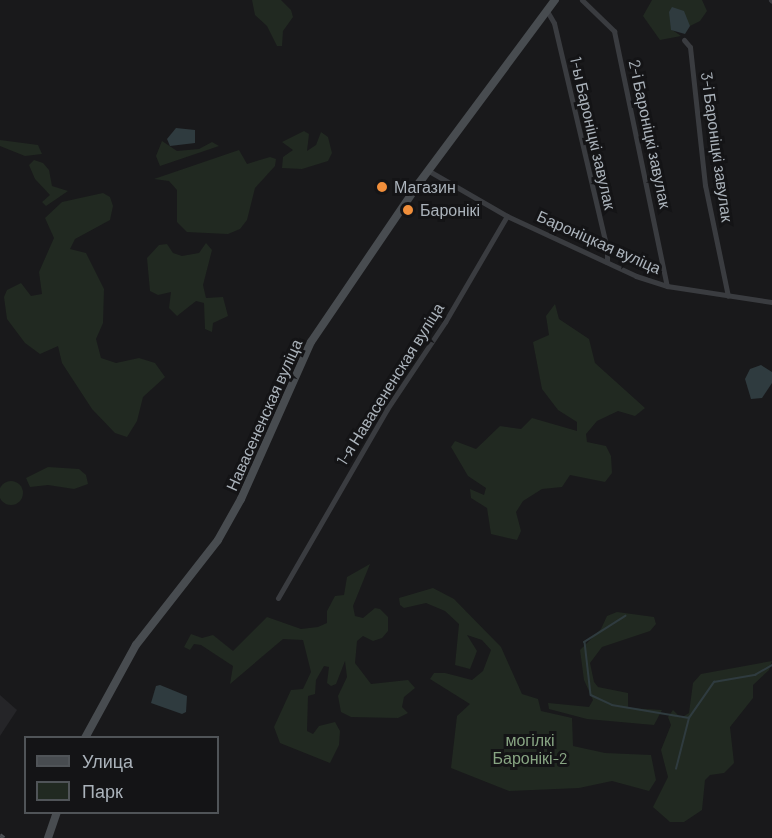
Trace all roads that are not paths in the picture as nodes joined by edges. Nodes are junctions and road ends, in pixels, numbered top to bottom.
1 (555, 0) edge
2 (585, 1) edge
3 (547, 10) junction
4 (684, 40) dead end
5 (429, 171) junction
6 (507, 216) junction
7 (607, 262) junction
8 (667, 286) junction
9 (728, 296) junction
10 (772, 302) edge
11 (278, 598) dead end
12 (86, 736) edge
13 (57, 814) edge
14 (48, 838) edge

1 - 3 main road, Навасененская вуліца
2 - 8 street, 2-і Бароніцкі завулак
3 - 5 main road, Навасененская вуліца
3 - 7 street, 1-ы Бароніцкі завулак
4 - 9 street, 3-і Бароніцкі завулак
5 - 6 street, Бароніцкая вуліца
5 - 12 main road, Навасененская вуліца
6 - 7 street, Бароніцкая вуліца
6 - 11 street, 1-я Навасененская вуліца
7 - 8 street, Бароніцкая вуліца
8 - 9 street, Бароніцкая вуліца
9 - 10 street, Бароніцкая вуліца
13 - 14 main road

